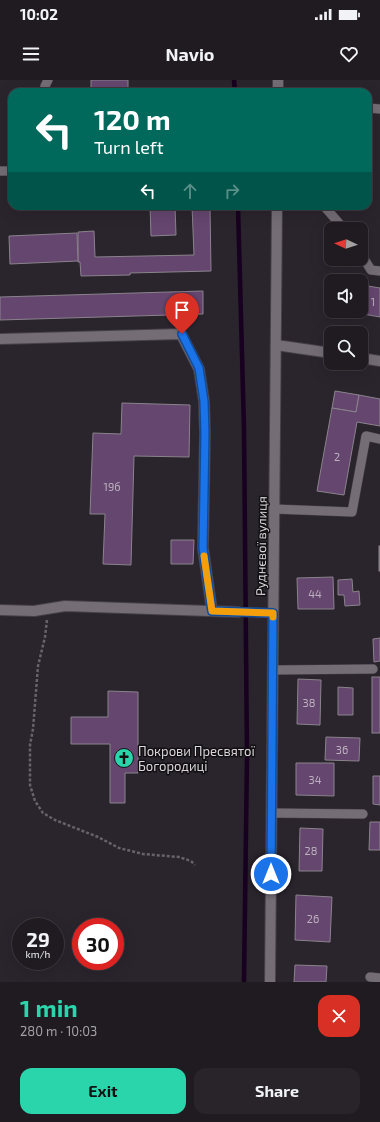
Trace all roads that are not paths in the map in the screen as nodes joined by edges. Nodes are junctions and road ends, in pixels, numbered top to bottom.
1 (277, 210) edge
2 (327, 210) edge
3 (338, 222) edge
4 (368, 265) edge
5 (380, 271) edge
6 (0, 339) edge
7 (276, 345) junction
8 (324, 352) edge
9 (368, 359) edge
10 (380, 361) edge
11 (380, 439) edge
12 (274, 509) junction
13 (0, 610) edge
14 (212, 611) junction
15 (238, 612) joint
16 (273, 613) junction
17 (373, 669) dead end
18 (273, 670) junction
19 (271, 813) junction
20 (364, 814) dead end
21 (370, 977) dead end
22 (380, 978) edge
23 (270, 982) edge

1 - 7 street, Руднєвої вулиця
2 - 3 lane
4 - 5 lane
6 - 14 street
7 - 8 street
7 - 12 street, Руднєвої вулиця
9 - 10 street
11 - 12 lane
12 - 16 street, Руднєвої вулиця
13 - 14 street
14 - 15 street
15 - 16 lane
16 - 18 street, Руднєвої вулиця
17 - 18 lane
18 - 19 street, Руднєвої вулиця
19 - 20 lane
19 - 23 street, Руднєвої вулиця
21 - 22 lane

